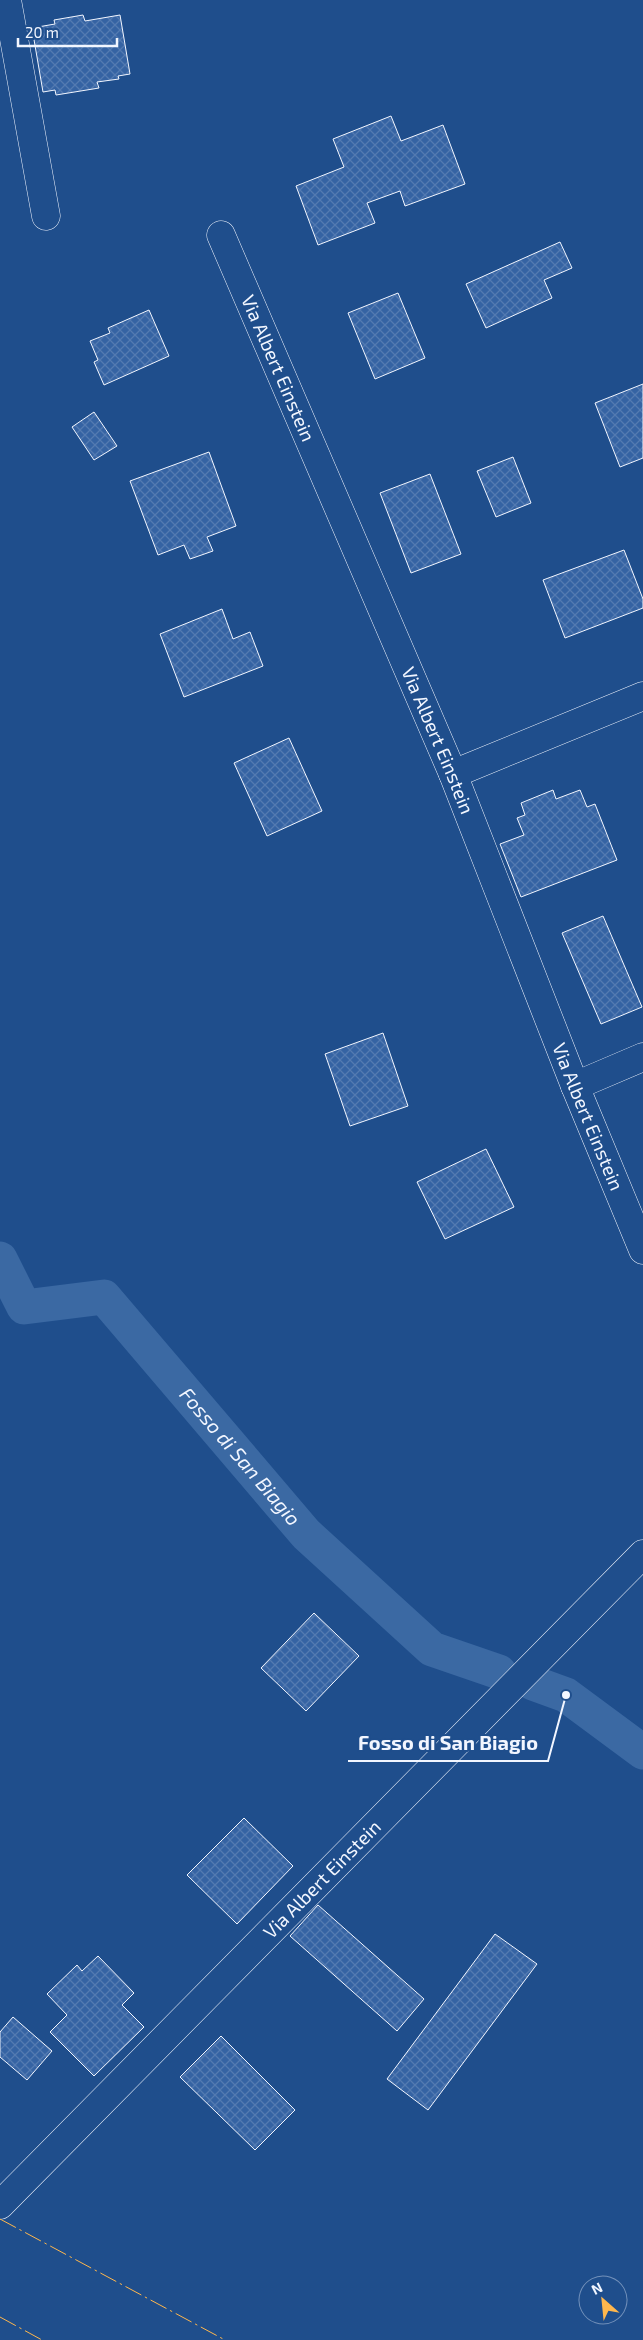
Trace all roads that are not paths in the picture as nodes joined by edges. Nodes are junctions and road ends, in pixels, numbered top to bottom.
1 (7, 0) edge
2 (46, 216) dead end
3 (221, 235) dead end
4 (643, 696) edge
5 (453, 774) junction
6 (643, 1058) edge
7 (575, 1086) junction
8 (643, 1250) edge
9 (643, 1554) edge
10 (0, 2205) edge

1 - 2 street
3 - 5 street, Via Albert Einstein
4 - 5 street
5 - 7 street, Via Albert Einstein
6 - 7 street
7 - 8 street, Via Albert Einstein
9 - 10 street, Via Albert Einstein

